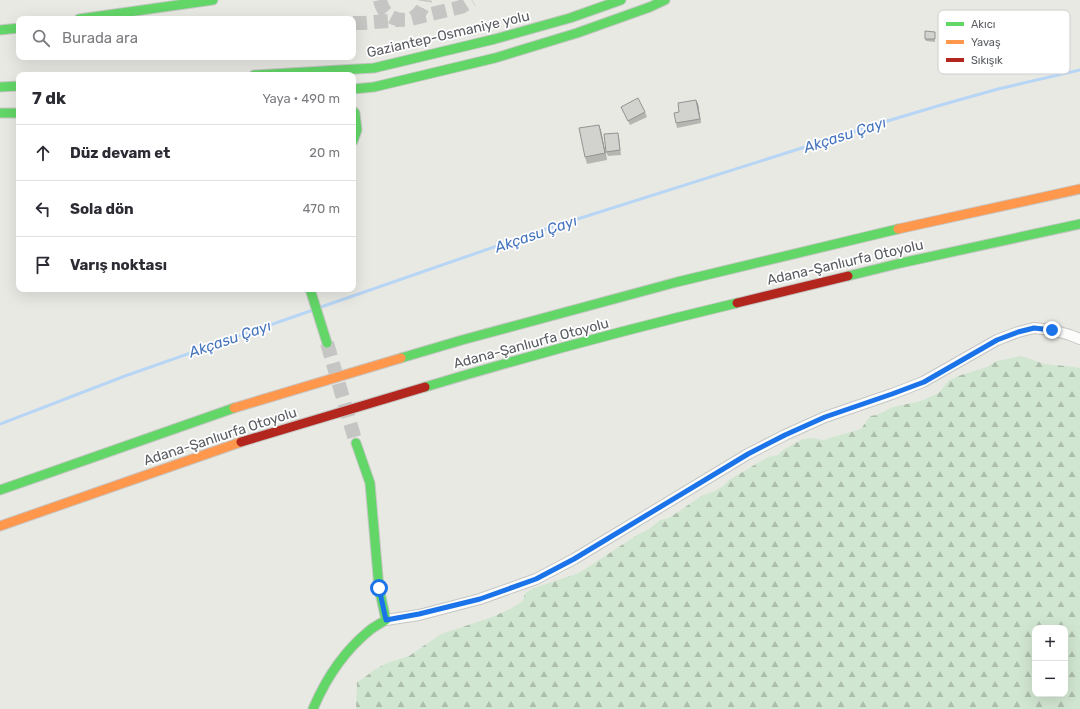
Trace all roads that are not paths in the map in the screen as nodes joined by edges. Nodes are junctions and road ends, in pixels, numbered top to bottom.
1 (213, 0) edge
2 (621, 0) edge
3 (665, 0) edge
4 (98, 16) edge
5 (16, 28) edge
6 (0, 30) edge
7 (305, 72) edge
8 (16, 86) edge
9 (0, 87) edge
10 (356, 89) edge
11 (16, 113) edge
12 (0, 114) edge
13 (1080, 189) edge
14 (1080, 224) edge
15 (311, 292) edge
16 (1080, 339) edge
17 (327, 343) tunnel mouth
18 (356, 443) tunnel mouth
19 (0, 490) edge
20 (0, 526) edge
21 (386, 620) junction
22 (313, 709) edge

1 - 4 main road
2 - 7 main road, Gaziantep-Osmaniye yolu
3 - 10 main road
5 - 6 main road
8 - 9 main road
11 - 12 main road
13 - 19 main road, Adana-Şanlıurfa Otoyolu
14 - 20 main road, Adana-Şanlıurfa Otoyolu
15 - 17 main road
16 - 21 street
18 - 21 main road
21 - 22 main road

